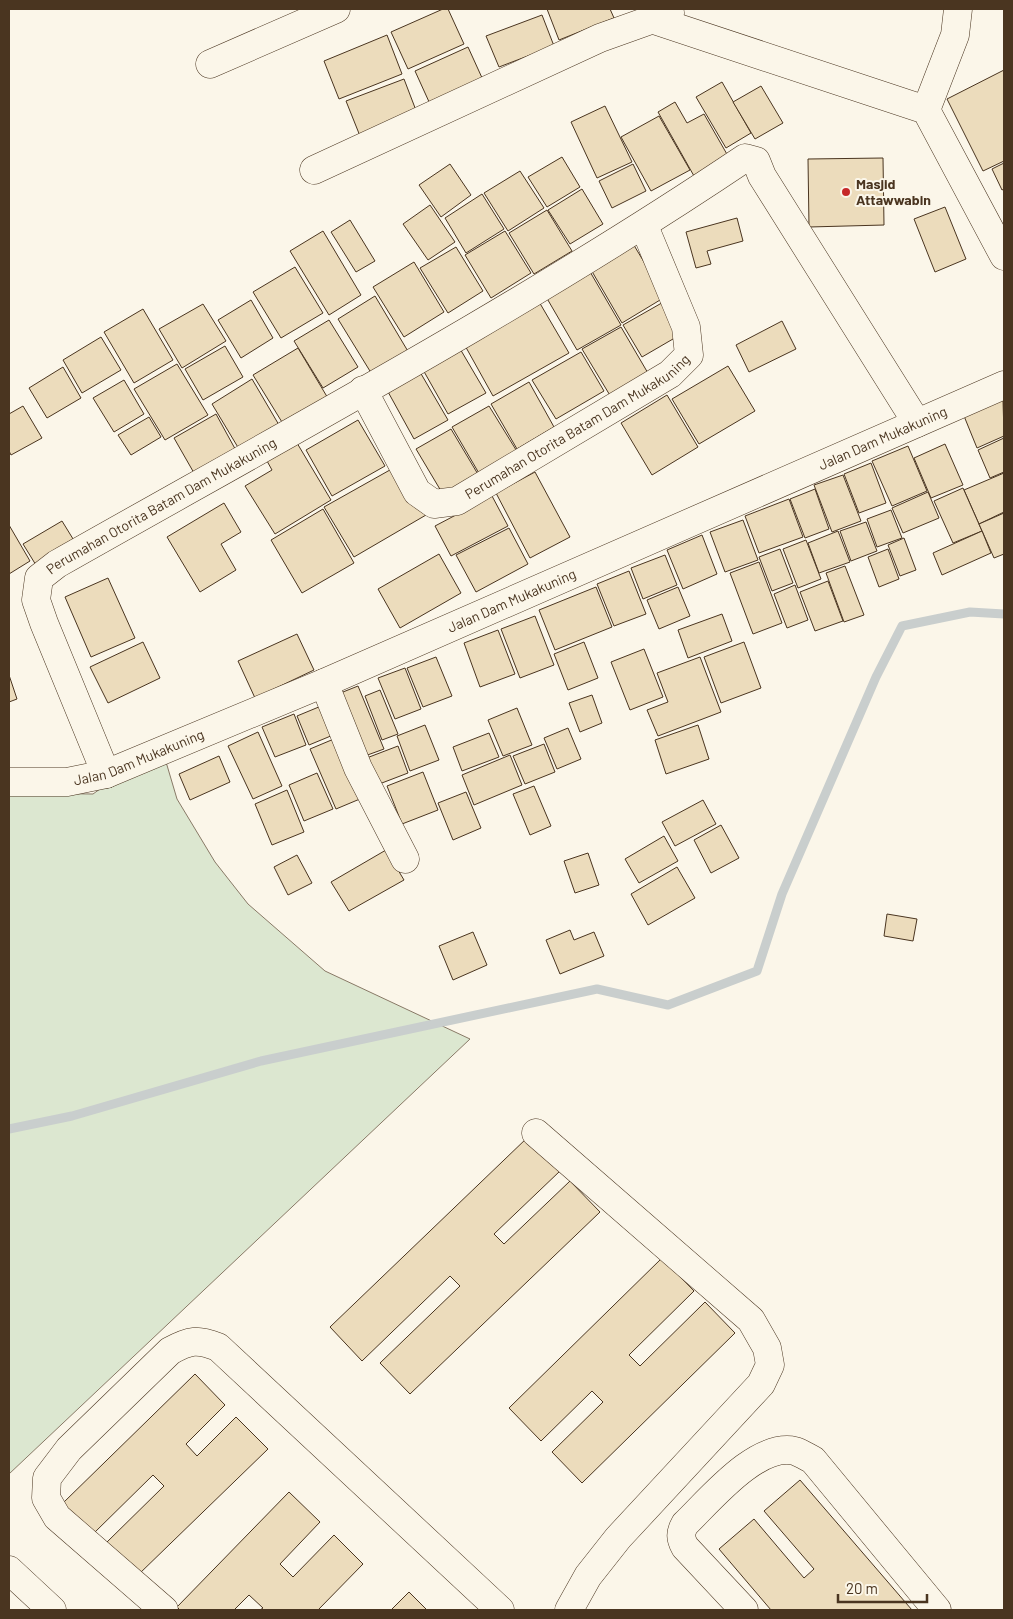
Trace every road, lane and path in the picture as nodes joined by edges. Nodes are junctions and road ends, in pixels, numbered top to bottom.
1 (336, 9) edge
2 (958, 9) edge
3 (666, 14) edge
4 (210, 64) dead end
5 (926, 110) junction
6 (314, 170) dead end
7 (644, 226) junction
8 (1004, 256) edge
9 (1004, 384) edge
10 (363, 390) junction
11 (917, 423) junction
12 (324, 683) junction
13 (106, 774) junction
14 (9, 782) edge
15 (405, 859) dead end
16 (536, 1133) dead end
17 (9, 1570) edge
18 (52, 1610) edge
19 (164, 1610) edge
20 (500, 1610) edge
21 (569, 1610) edge
22 (744, 1610) edge
23 (937, 1610) edge

1 - 4 street
2 - 5 street
3 - 5 street
3 - 6 street
5 - 8 street
7 - 10 street, Perumahan Otorita Batam Dam Mukakuning
7 - 10 street, Perumahan Otorita Batam Dam Mukakuning
7 - 11 street, Perumahan Otorita Batam Dam Mukakuning
9 - 11 street, Jalan Dam Mukakuning
10 - 13 street, Perumahan Otorita Batam Dam Mukakuning
11 - 12 street, Jalan Dam Mukakuning
12 - 13 street, Jalan Dam Mukakuning
12 - 15 street
13 - 14 street, Jalan Dam Mukakuning
16 - 21 street
17 - 18 street
19 - 20 street
22 - 23 street

